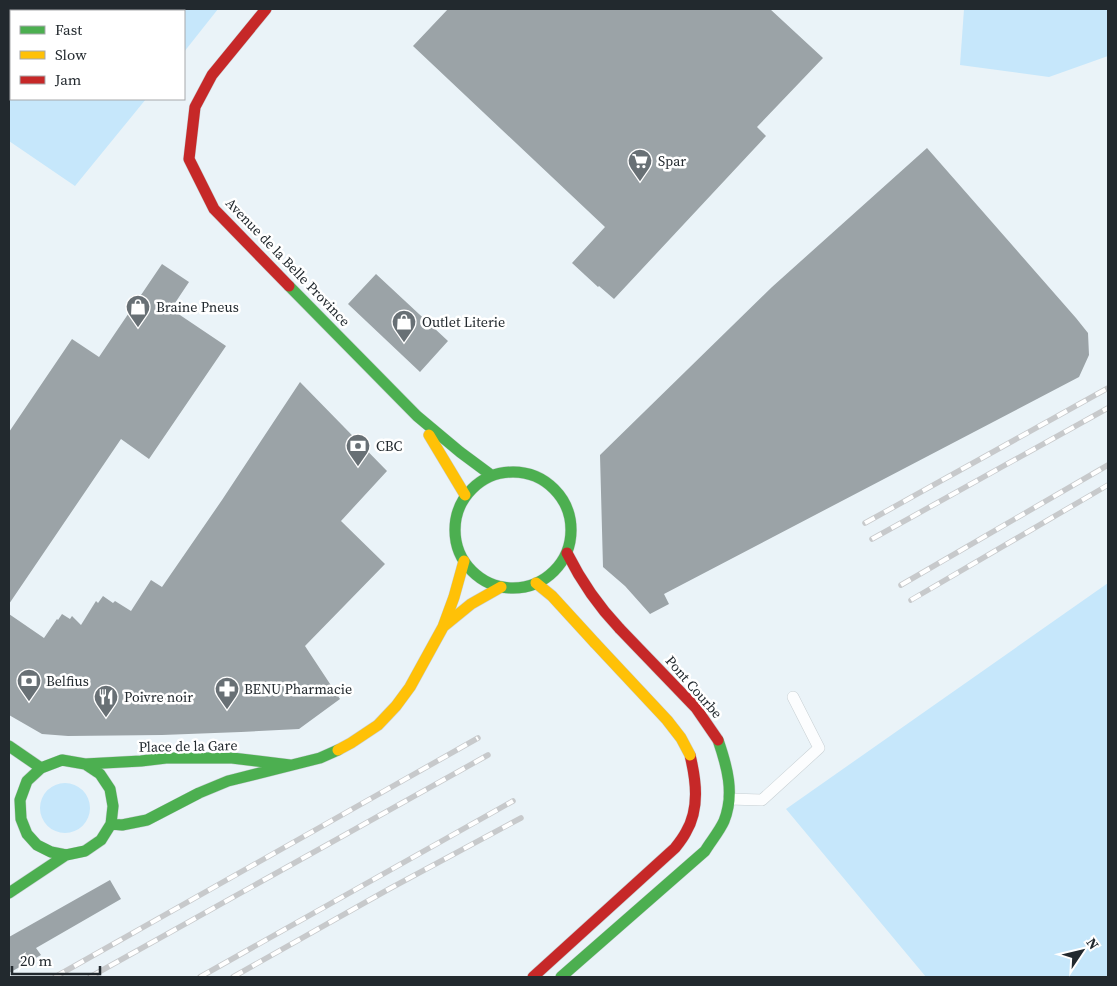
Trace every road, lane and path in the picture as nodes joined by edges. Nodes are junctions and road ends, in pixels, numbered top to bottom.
1 (266, 9) edge
2 (417, 416) junction
3 (491, 475) junction
4 (466, 496) junction
5 (566, 553) junction
6 (464, 562) junction
7 (536, 583) junction
8 (501, 587) junction
9 (443, 627) junction
10 (793, 697) dead end
11 (9, 746) edge
12 (85, 764) junction
13 (290, 765) junction
14 (41, 768) junction
15 (729, 799) junction
16 (21, 820) junction
17 (111, 824) junction
18 (13, 831) dead end
19 (66, 855) junction
20 (9, 894) edge
21 (532, 977) edge
22 (561, 977) edge

1 - 2 main road, Avenue de la Belle Province
2 - 3 main road, Avenue de la Belle Province
2 - 4 main road, Avenue de la Belle Province
3 - 4 main road
3 - 5 main road
4 - 6 main road
5 - 7 main road
5 - 15 main road, Pont Courbe, bridge
6 - 8 main road
6 - 9 main road, Place de la Gare
7 - 8 main road
7 - 21 main road, bridge
8 - 9 main road, Place de la Gare
9 - 13 main road, Place de la Gare
10 - 15 lane
11 - 14 main road
12 - 13 main road, Place de la Gare
12 - 14 main road, Place de la Gare
12 - 17 main road
13 - 17 main road, Place de la Gare
14 - 16 main road
15 - 22 main road, Pont Courbe
16 - 18 main road
16 - 19 main road
17 - 19 main road
19 - 20 main road

